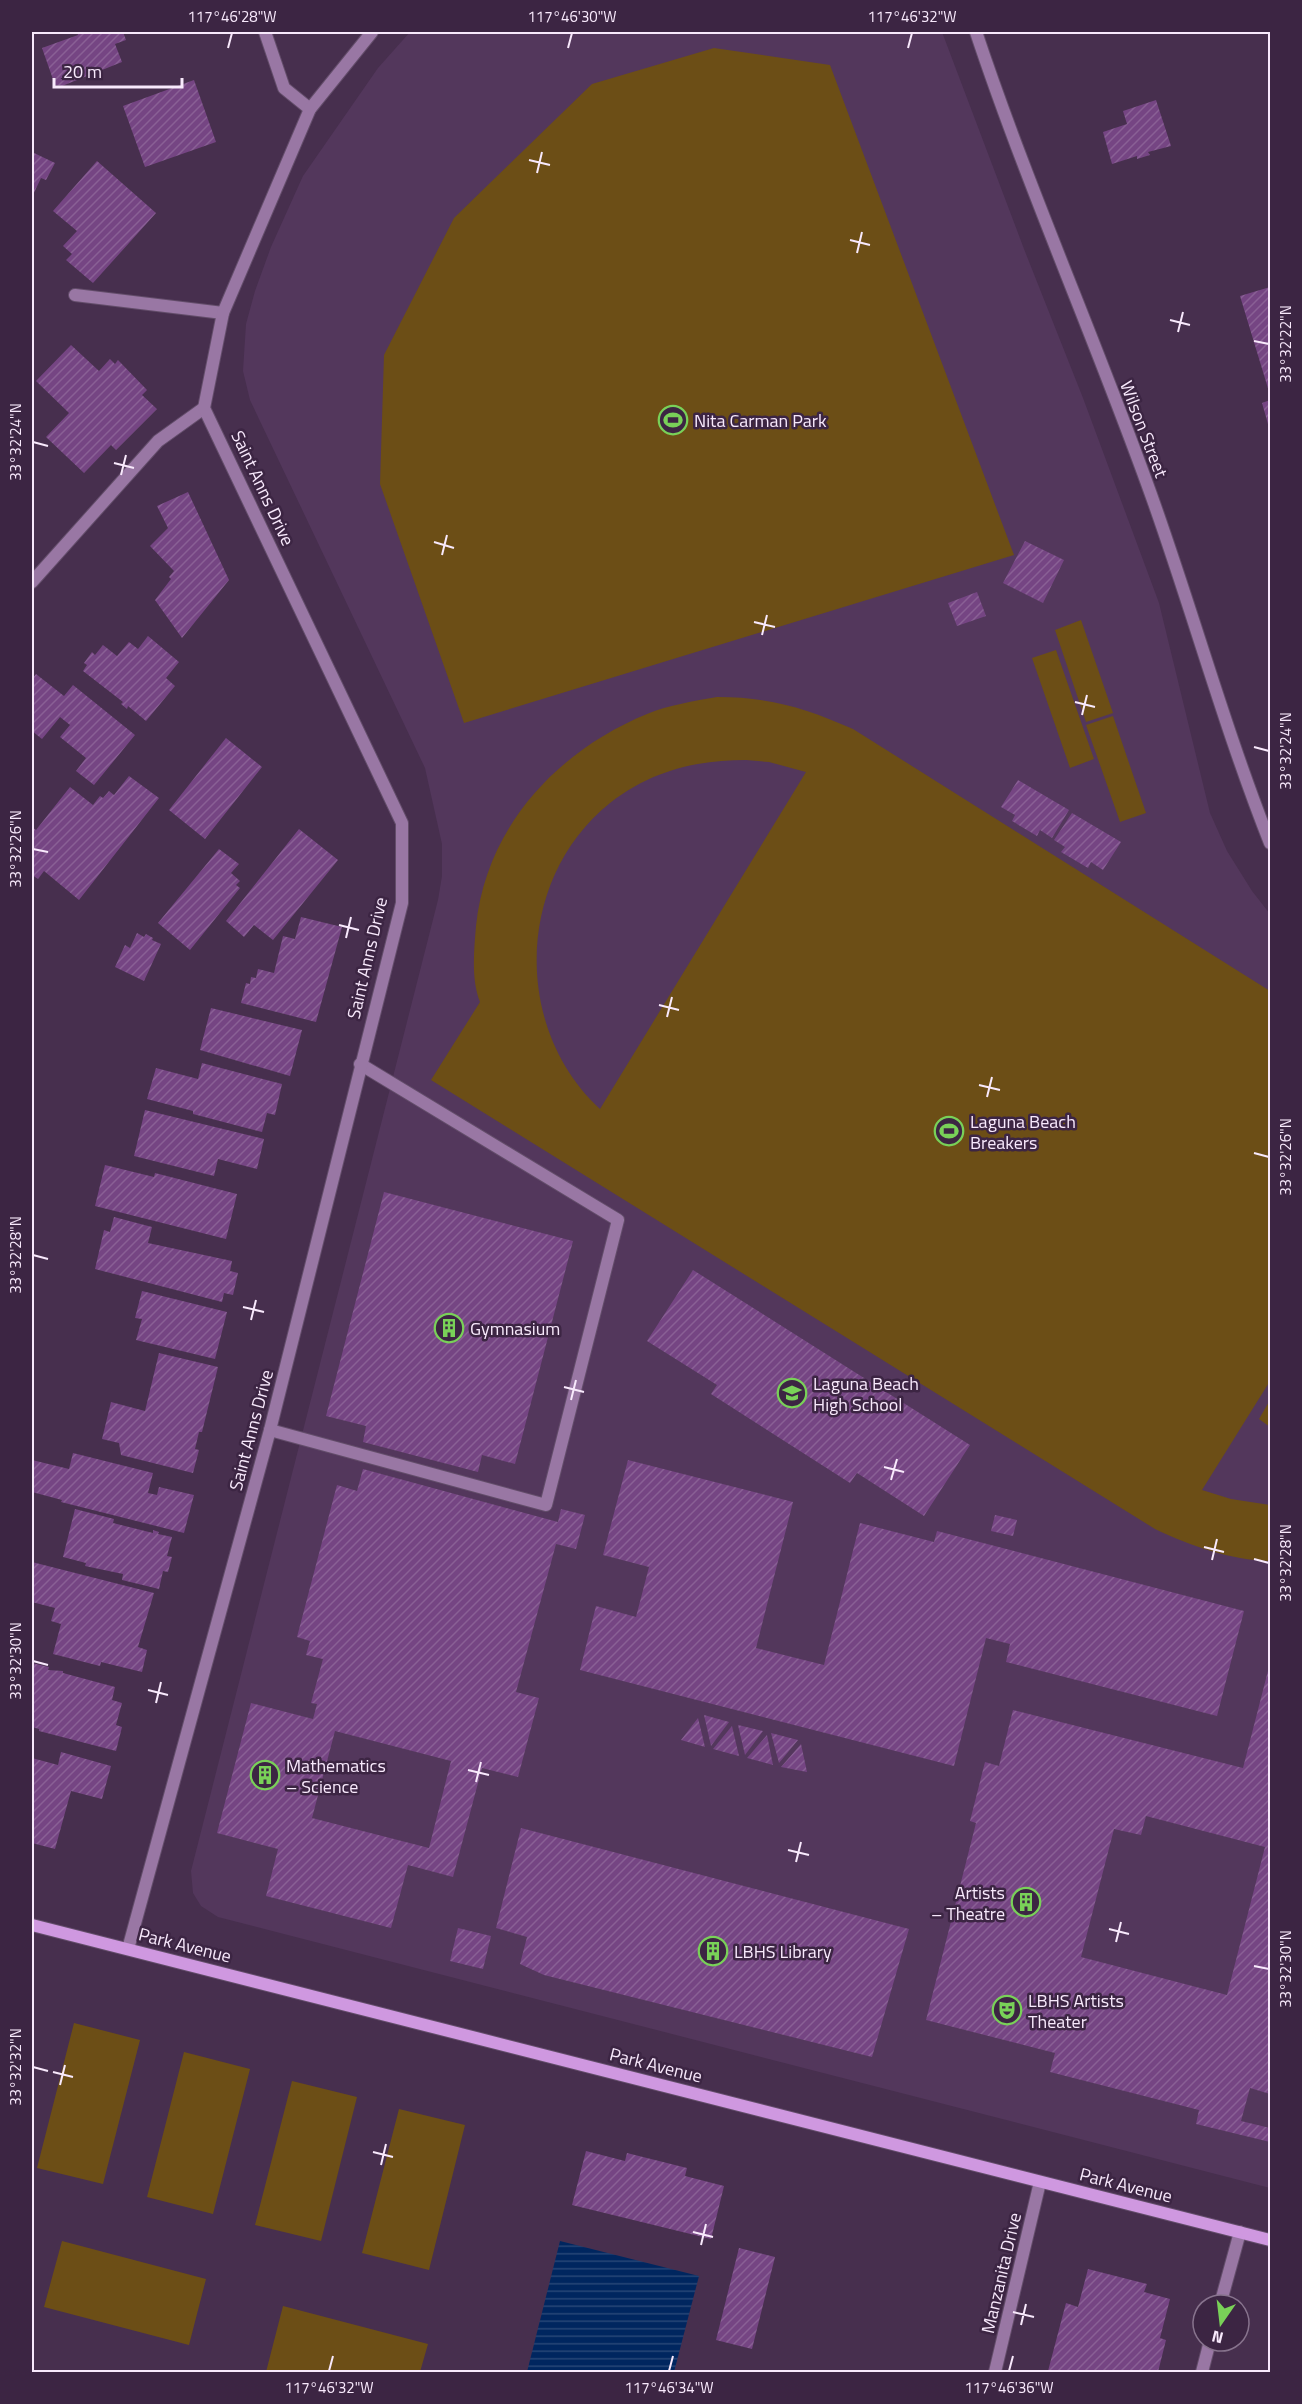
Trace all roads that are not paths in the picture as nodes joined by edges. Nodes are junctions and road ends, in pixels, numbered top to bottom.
1 (265, 32) edge
2 (372, 32) edge
3 (976, 32) edge
4 (310, 110) junction
5 (75, 295) dead end
6 (223, 313) junction
7 (204, 408) junction
8 (32, 582) edge
9 (1270, 843) edge
10 (360, 1064) junction
11 (270, 1430) junction
12 (32, 1925) edge
13 (128, 1949) junction
14 (1040, 2182) junction
15 (1240, 2232) junction
16 (1270, 2240) edge
17 (1223, 2293) edge
18 (1207, 2353) edge
19 (995, 2373) edge
20 (1202, 2373) edge

1 - 4 street
2 - 4 street
3 - 9 street, Wilson Street
4 - 6 street
5 - 6 street
6 - 7 street
7 - 8 street
7 - 10 street, Saint Anns Drive
10 - 11 street, Saint Anns Drive
10 - 11 street
11 - 13 street, Saint Anns Drive
12 - 13 main road, Park Avenue
13 - 14 main road, Park Avenue
14 - 15 main road, Park Avenue
14 - 19 street, Manzanita Drive
15 - 16 main road, Park Avenue
15 - 17 street
18 - 20 street

